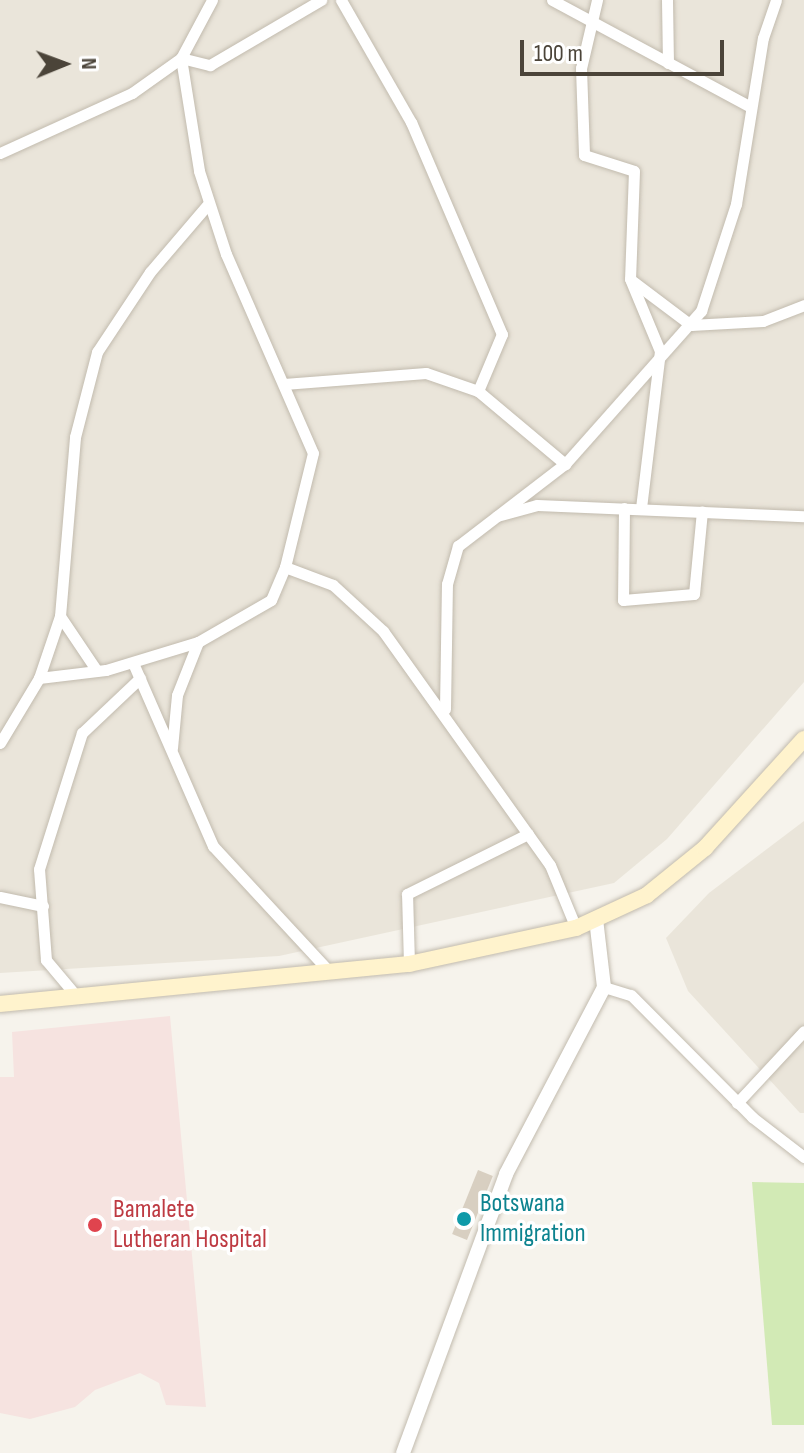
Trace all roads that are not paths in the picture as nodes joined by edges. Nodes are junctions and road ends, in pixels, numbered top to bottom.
1 (212, 0) edge
2 (321, 0) edge
3 (341, 0) edge
4 (552, 0) edge
5 (597, 0) edge
6 (667, 0) edge
7 (776, 0) edge
8 (589, 25) junction
9 (181, 58) junction
10 (668, 63) junction
11 (751, 107) junction
12 (0, 153) edge
13 (208, 204) junction
14 (630, 279) junction
15 (804, 305) edge
16 (691, 325) junction
17 (660, 351) junction
18 (284, 384) junction
19 (478, 391) junction
20 (565, 464) junction
21 (624, 508) junction
22 (641, 508) junction
23 (702, 511) junction
24 (804, 516) edge
25 (488, 519) junction
26 (285, 567) junction
27 (60, 616) junction
28 (198, 642) junction
29 (133, 663) junction
30 (97, 671) junction
31 (39, 678) junction
32 (140, 678) junction
33 (445, 710) junction
34 (804, 739) edge
35 (0, 743) edge
36 (172, 753) junction
37 (528, 834) junction
38 (0, 897) edge
39 (43, 906) junction
40 (596, 919) junction
41 (576, 928) junction
42 (409, 964) junction
43 (328, 970) junction
44 (604, 987) junction
45 (78, 998) junction
46 (0, 1004) edge
47 (804, 1031) edge
48 (737, 1103) junction
49 (804, 1157) edge
50 (403, 1453) edge

1 - 9 street
2 - 9 street
3 - 19 street
4 - 8 street
5 - 8 street
6 - 10 street
7 - 11 street
8 - 10 street
8 - 14 street
9 - 12 street
9 - 13 street
10 - 11 street
11 - 16 street
13 - 18 street
13 - 27 street
14 - 16 street
14 - 17 street
15 - 16 street
16 - 17 street
17 - 20 street
17 - 22 street
18 - 19 street
18 - 26 street
19 - 20 street
20 - 25 street
21 - 22 street
21 - 23 street
21 - 25 street
22 - 23 street
23 - 24 street
25 - 33 street
26 - 28 street
26 - 33 street
27 - 30 street
27 - 31 street
28 - 29 street
28 - 36 street
29 - 30 street
29 - 32 street
30 - 31 street
31 - 35 street
32 - 36 street
32 - 39 street
33 - 37 street
34 - 40 main road
36 - 43 street
37 - 41 street
37 - 42 street
38 - 39 street
39 - 45 street
40 - 41 main road
40 - 44 street
41 - 42 main road
42 - 43 main road
43 - 45 main road
44 - 48 street
44 - 50 street
45 - 46 main road
47 - 48 street
48 - 49 street

